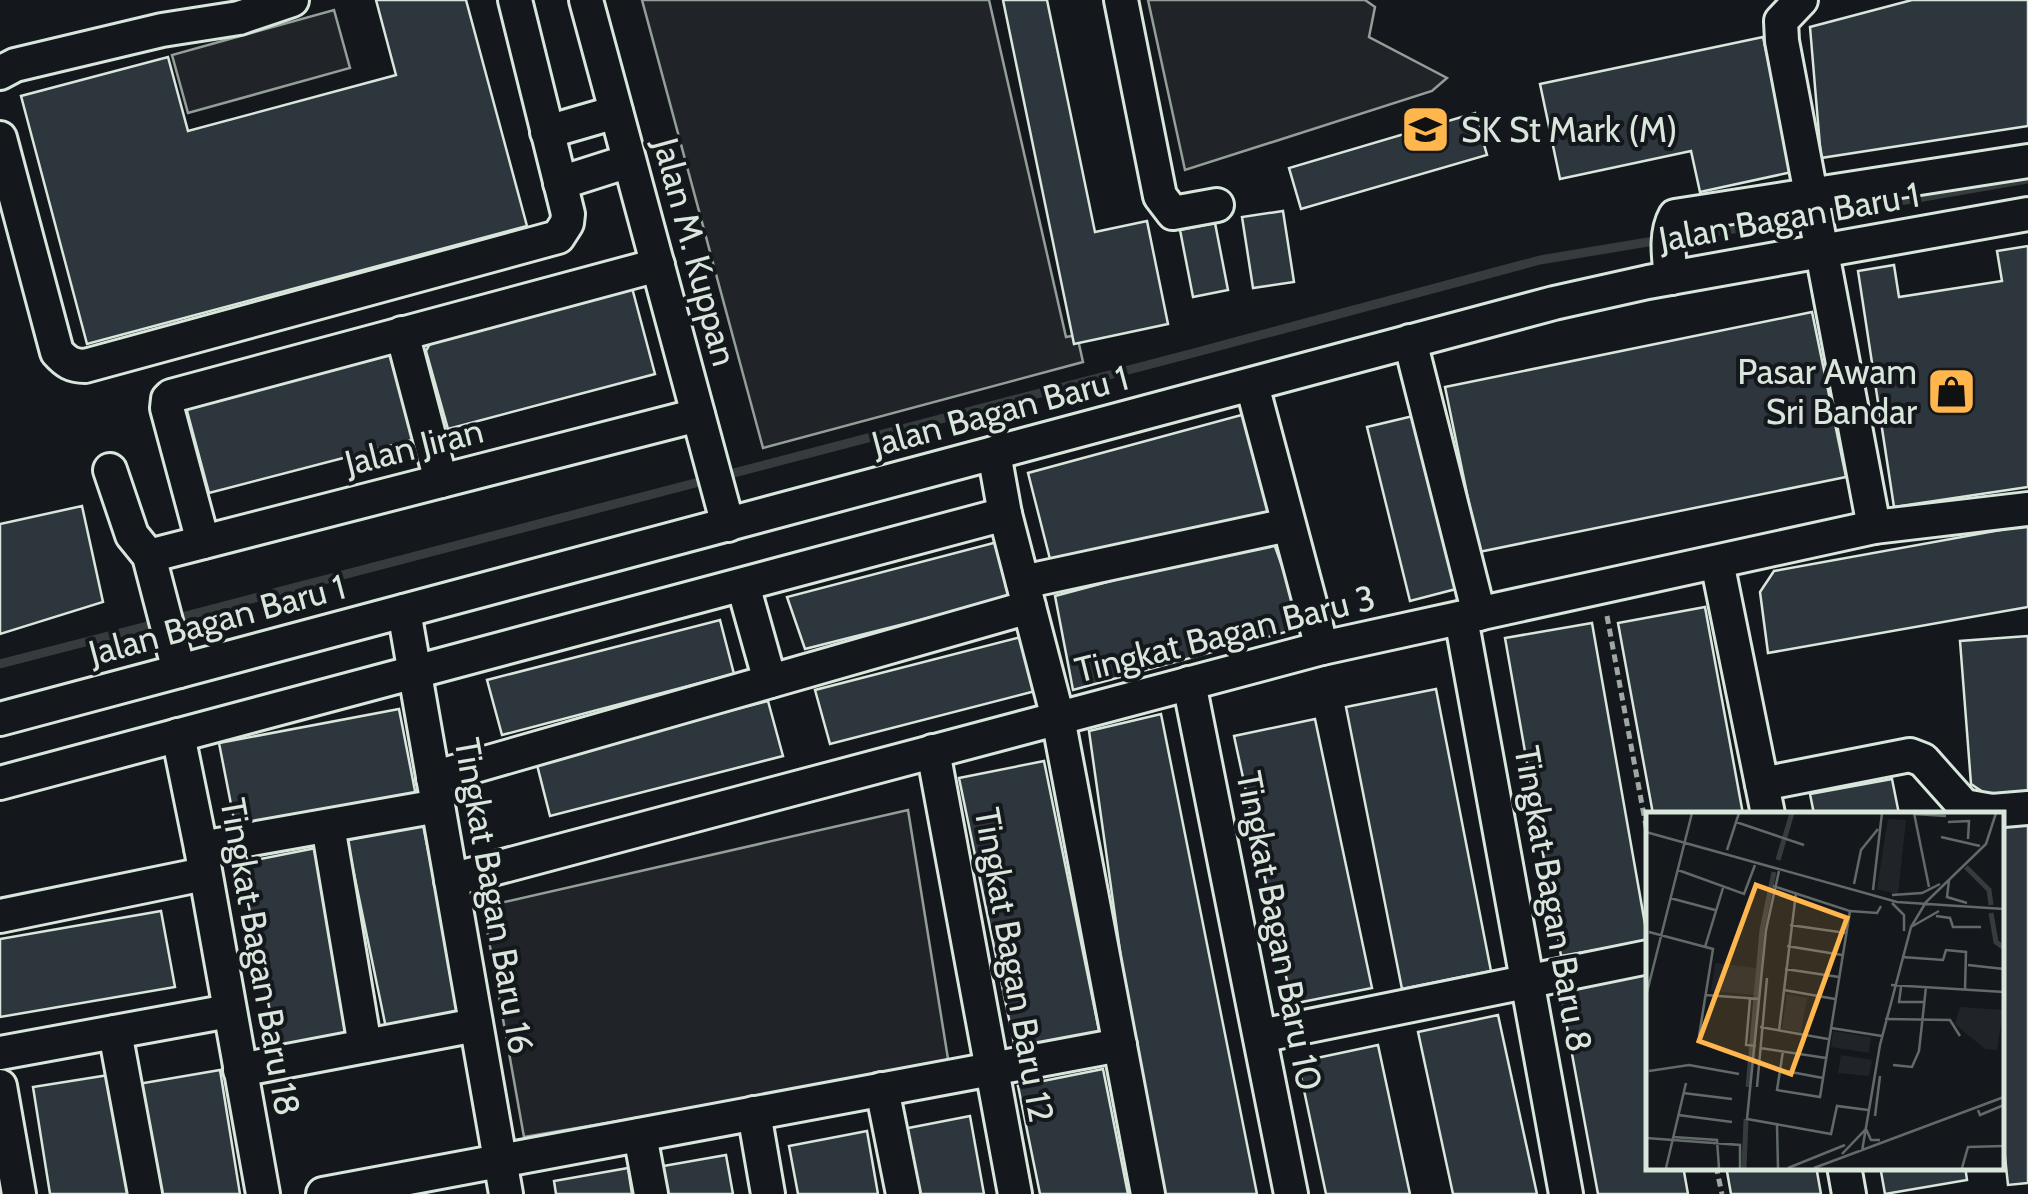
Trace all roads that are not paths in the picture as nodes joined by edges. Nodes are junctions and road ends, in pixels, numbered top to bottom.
1 (292, 0) edge
2 (515, 0) edge
3 (586, 0) edge
4 (1122, 0) edge
5 (1801, 0) edge
6 (0, 73) edge
7 (616, 112) junction
8 (547, 132) junction
9 (0, 138) edge
10 (2028, 160) edge
11 (629, 161) junction
12 (560, 183) junction
13 (1216, 206) dead end
14 (2028, 214) edge
15 (1816, 220) junction
16 (1670, 252) junction
17 (658, 265) junction
18 (402, 333) junction
19 (1410, 341) junction
20 (1252, 385) junction
21 (698, 415) junction
22 (994, 454) junction
23 (110, 470) dead end
24 (442, 482) junction
25 (2028, 509) edge
26 (1005, 514) junction
27 (728, 525) junction
28 (1288, 525) junction
29 (1874, 527) junction
30 (203, 542) junction
31 (148, 556) junction
32 (1717, 562) junction
33 (742, 585) junction
34 (1026, 595) junction
35 (404, 611) junction
36 (1470, 616) junction
37 (1322, 648) junction
38 (180, 671) junction
39 (414, 672) junction
40 (770, 681) junction
41 (1189, 683) junction
42 (1058, 718) junction
43 (0, 719) edge
44 (178, 736) junction
45 (934, 751) junction
46 (0, 783) edge
47 (435, 792) junction
48 (1765, 799) edge
49 (2028, 808) edge
50 (328, 826) junction
51 (203, 861) junction
52 (451, 880) junction
53 (0, 916) edge
54 (1646, 957) edge
55 (1527, 981) junction
56 (229, 1011) junction
57 (476, 1025) junction
58 (115, 1032) junction
59 (1260, 1036) junction
60 (1120, 1045) junction
61 (365, 1046) junction
62 (0, 1053) edge
63 (992, 1069) junction
64 (240, 1070) junction
65 (0, 1086) edge
66 (882, 1090) junction
67 (754, 1114) junction
68 (640, 1134) junction
69 (500, 1161) junction
70 (1845, 1169) edge
71 (394, 1188) edge
72 (19, 1194) edge
73 (145, 1194) edge
74 (263, 1194) edge
75 (323, 1194) edge
76 (506, 1194) edge
77 (651, 1194) edge
78 (768, 1194) edge
79 (903, 1194) edge
80 (1015, 1194) edge
81 (1148, 1194) edge
82 (1291, 1194) edge
83 (1566, 1194) edge
84 (1850, 1194) edge

1 - 6 street
2 - 8 street
3 - 7 street, Jalan M. Kuppan
4 - 13 street
5 - 15 street
7 - 8 street
7 - 11 street, Jalan M. Kuppan
8 - 12 street
9 - 12 street
10 - 15 street
11 - 12 street
11 - 17 street, Jalan M. Kuppan
14 - 15 street, Jalan Bagan Baru 1
15 - 16 street, Jalan Bagan Baru 1
15 - 16 street
15 - 29 street
16 - 19 street, Jalan Bagan Baru 1
17 - 18 street
17 - 21 street, Jalan M. Kuppan
18 - 24 street
18 - 30 street
19 - 20 street, Jalan Bagan Baru 1
19 - 36 street, Tingkat Bagan Baru 8
20 - 22 street, Jalan Bagan Baru 1
20 - 28 street
21 - 24 street, Jalan Jiran
21 - 27 street, Jalan M. Kuppan
22 - 26 street
22 - 27 street, Jalan Bagan Baru 1
23 - 31 street
24 - 30 street, Jalan Jiran
25 - 29 street, Tingkat Bagan Baru 3
26 - 33 street
26 - 34 street
27 - 35 street, Jalan Bagan Baru 1
28 - 34 street
28 - 37 street
29 - 32 street, Tingkat Bagan Baru 3
30 - 31 street, Jalan Jiran
31 - 38 street
32 - 36 street, Tingkat Bagan Baru 3
32 - 48 street
33 - 39 street
33 - 40 street
34 - 40 street
34 - 42 street
35 - 38 street, Jalan Bagan Baru 1
35 - 39 street, Tingkat Bagan Baru 16
36 - 37 street, Tingkat Bagan Baru 3
36 - 55 street, Tingkat Bagan Baru 8
37 - 41 street, Tingkat Bagan Baru 3
38 - 43 street, Jalan Bagan Baru 1
39 - 44 street
39 - 47 street, Tingkat Bagan Baru 16
40 - 47 street
41 - 42 street, Tingkat Bagan Baru 3
41 - 59 street, Tingkat Bagan Baru 10
42 - 45 street, Tingkat Bagan Baru 3
42 - 60 street
44 - 46 street
44 - 51 street, Tingkat Bagan Baru 18
45 - 52 street, Tingkat Bagan Baru 3
45 - 63 street, Tingkat Bagan Baru 12
47 - 50 street
47 - 52 street, Tingkat Bagan Baru 16
48 - 49 street
50 - 51 street
50 - 61 street
51 - 53 street
51 - 56 street, Tingkat Bagan Baru 18
52 - 57 street, Tingkat Bagan Baru 16
54 - 55 street
55 - 59 street
55 - 83 street, Tingkat Bagan Baru 8
56 - 58 street
56 - 64 street, Tingkat Bagan Baru 18
57 - 61 street
57 - 69 street, Tingkat Bagan Baru 16
58 - 62 street
58 - 73 street
59 - 82 street, Tingkat Bagan Baru 10
60 - 63 street
60 - 81 street
61 - 64 street
63 - 66 street
63 - 80 street, Tingkat Bagan Baru 12
64 - 74 street, Tingkat Bagan Baru 18
65 - 72 street
66 - 67 street
66 - 79 street
67 - 68 street
67 - 78 street
68 - 69 street
68 - 77 street
69 - 71 street
69 - 76 street, Tingkat Bagan Baru 16
70 - 84 street
71 - 75 street

